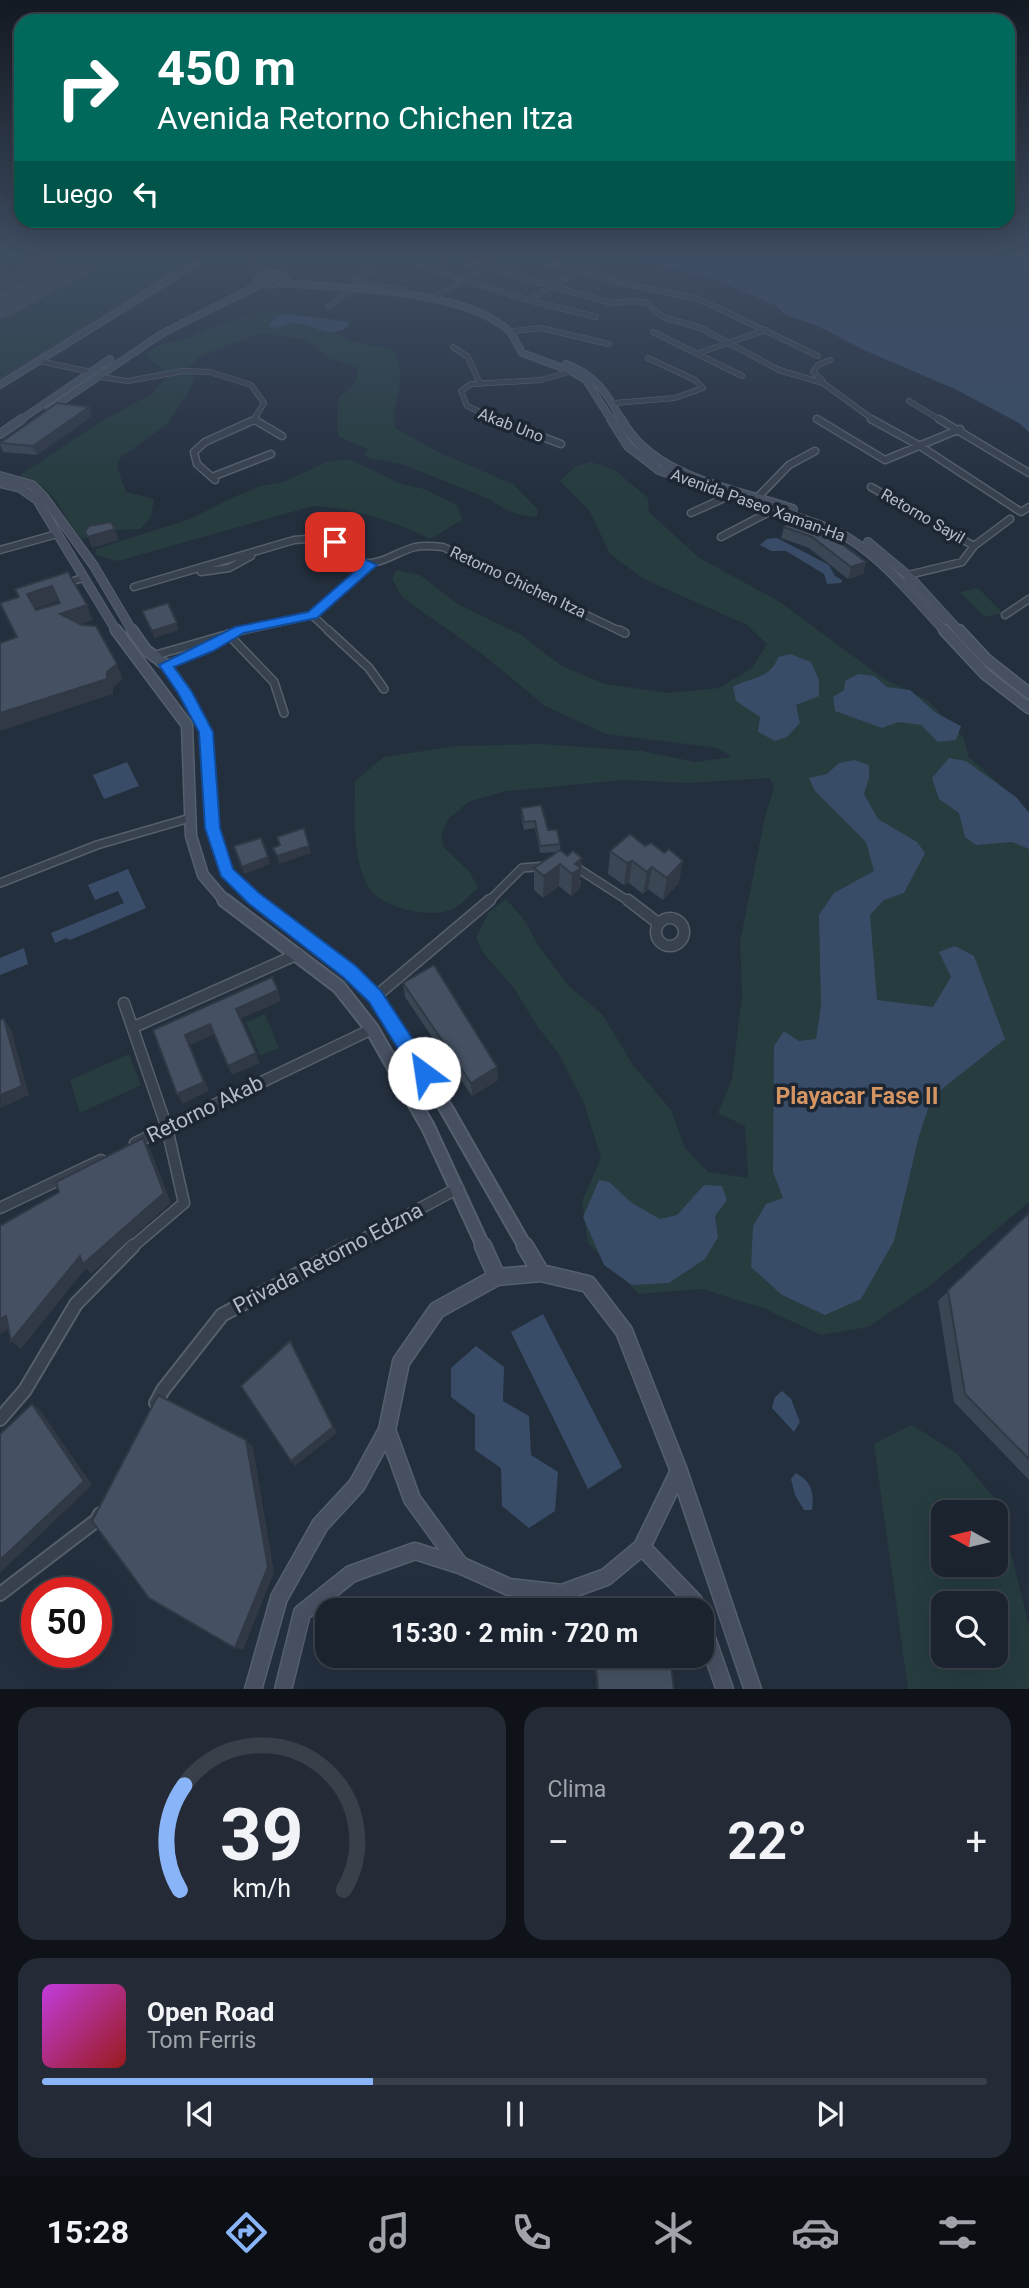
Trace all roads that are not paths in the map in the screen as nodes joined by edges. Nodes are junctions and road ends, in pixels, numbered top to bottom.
1 (82, 334) edge
2 (153, 334) edge
3 (164, 334) edge
4 (511, 334) edge
5 (516, 334) edge
6 (566, 334) edge
7 (657, 334) edge
8 (711, 334) edge
9 (755, 334) edge
10 (774, 334) edge
11 (728, 343) junction
12 (609, 344) dead end
13 (453, 347) dead end
14 (699, 353) junction
15 (818, 356) dead end
16 (648, 358) dead end
17 (830, 360) dead end
18 (106, 362) junction
19 (36, 363) junction
20 (115, 364) junction
21 (571, 371) junction
22 (88, 374) junction
23 (741, 376) dead end
24 (101, 377) junction
25 (823, 383) junction
26 (480, 384) junction
27 (0, 385) edge
28 (69, 387) junction
29 (79, 389) junction
30 (606, 391) junction
31 (594, 393) junction
32 (909, 401) dead end
33 (614, 403) junction
34 (622, 418) junction
35 (817, 419) dead end
36 (255, 420) junction
37 (611, 420) junction
38 (960, 429) junction
39 (0, 434) edge
40 (282, 436) dead end
41 (0, 443) edge
42 (561, 444) dead end
43 (920, 446) junction
44 (815, 451) dead end
45 (271, 454) dead end
46 (1029, 473) edge
47 (0, 476) edge
48 (0, 483) edge
49 (871, 487) dead end
50 (721, 488) junction
51 (731, 495) junction
52 (759, 496) junction
53 (1029, 507) edge
54 (780, 509) junction
55 (691, 513) dead end
56 (1010, 519) dead end
57 (57, 534) junction
58 (721, 537) dead end
59 (974, 546) junction
60 (0, 550) edge
61 (880, 554) junction
62 (371, 565) junction
63 (908, 575) junction
64 (83, 578) junction
65 (60, 585) edge
66 (134, 587) dead end
67 (1029, 599) edge
68 (312, 615) junction
69 (1005, 615) dead end
70 (625, 633) dead end
71 (228, 634) junction
72 (156, 655) junction
73 (166, 665) junction
74 (384, 689) dead end
75 (185, 692) junction
76 (1029, 693) edge
77 (169, 698) junction
78 (1029, 708) edge
79 (284, 713) dead end
80 (190, 818) junction
81 (568, 863) edge
82 (557, 864) edge
83 (0, 883) edge
84 (658, 923) dead end
85 (298, 954) junction
86 (334, 961) junction
87 (323, 974) junction
88 (375, 996) junction
89 (124, 1003) dead end
90 (134, 1027) junction
91 (372, 1029) junction
92 (402, 1036) junction
93 (382, 1048) junction
94 (167, 1128) junction
95 (119, 1151) edge
96 (107, 1157) edge
97 (458, 1188) junction
98 (0, 1208) edge
99 (541, 1273) junction
100 (497, 1277) junction
101 (151, 1414) edge
102 (0, 1419) edge
103 (387, 1430) junction
104 (678, 1471) junction
105 (103, 1508) edge
106 (642, 1547) junction
107 (460, 1565) junction
108 (0, 1594) edge
109 (691, 1598) edge
110 (714, 1658) edge
111 (253, 1689) edge
112 (283, 1689) edge
113 (725, 1689) edge
114 (752, 1689) edge

1 - 19 main road
2 - 18 main road
3 - 20 main road
4 - 21 main road, Avenida Paseo Xaman-Ha
5 - 30 main road, Avenida Paseo Xaman-Ha
6 - 12 street
7 - 14 street
8 - 11 street
9 - 11 street
10 - 15 street
11 - 14 street
11 - 25 street
13 - 26 street
14 - 23 street
16 - 33 street
17 - 25 street
18 - 20 main road
18 - 22 main road
19 - 22 street
19 - 27 main road
20 - 24 main road
21 - 26 street, Akab Uno
21 - 31 main road, Avenida Paseo Xaman-Ha
22 - 28 main road
24 - 29 main road
24 - 36 street
25 - 43 street
26 - 42 street, Akab Uno
28 - 29 main road
28 - 39 main road
29 - 41 main road
30 - 31 main road
30 - 33 main road, Avenida Paseo Xaman-Ha
31 - 37 main road, Avenida Paseo Xaman-Ha
32 - 38 street
33 - 34 main road, Avenida Paseo Xaman-Ha
34 - 37 main road
34 - 50 main road, Avenida Paseo Xaman-Ha
35 - 43 street
36 - 40 street
36 - 45 street
37 - 50 main road, Avenida Paseo Xaman-Ha
38 - 43 street
38 - 46 street
43 - 53 street
44 - 52 street
47 - 72 main road
48 - 57 main road
49 - 59 street, Retorno Sayil
50 - 51 main road, Avenida Paseo Xaman-Ha
50 - 52 main road, Avenida Paseo Xaman-Ha
51 - 54 main road, Avenida Paseo Xaman-Ha
51 - 55 street
52 - 54 main road, Avenida Paseo Xaman-Ha
54 - 58 street
54 - 61 main road, Avenida Paseo Xaman-Ha
56 - 59 street, Retorno Sayil
57 - 60 street
57 - 64 main road
59 - 63 street, Retorno Sayil
61 - 63 main road, Avenida Paseo Xaman-Ha
61 - 78 main road, Avenida Paseo Xaman-Ha
62 - 66 street
62 - 68 street, Retorno Chichen Itza
62 - 70 street, Retorno Chichen Itza
63 - 76 main road, Avenida Paseo Xaman-Ha
64 - 65 street
64 - 77 main road
67 - 69 street
68 - 71 street
68 - 74 street
71 - 72 street
71 - 73 street
71 - 79 street
72 - 73 main road
73 - 75 main road
75 - 77 main road
75 - 86 main road
77 - 80 main road
80 - 83 street
80 - 85 main road
81 - 84 street
82 - 88 street
85 - 87 main road
85 - 90 street
86 - 87 main road
86 - 88 main road
87 - 91 main road
88 - 92 main road
89 - 90 street
90 - 94 street
91 - 93 main road
91 - 94 street, Retorno Akab
92 - 93 main road
92 - 99 main road
93 - 97 main road
94 - 95 street, Retorno Akab
94 - 102 street
96 - 98 street
97 - 100 main road
97 - 101 street, Privada Retorno Edzna
99 - 100 main road
99 - 104 main road
100 - 103 main road
103 - 107 main road
103 - 111 main road
104 - 106 main road
104 - 114 main road
105 - 108 street
106 - 107 main road
106 - 109 main road
107 - 112 main road
110 - 113 main road

